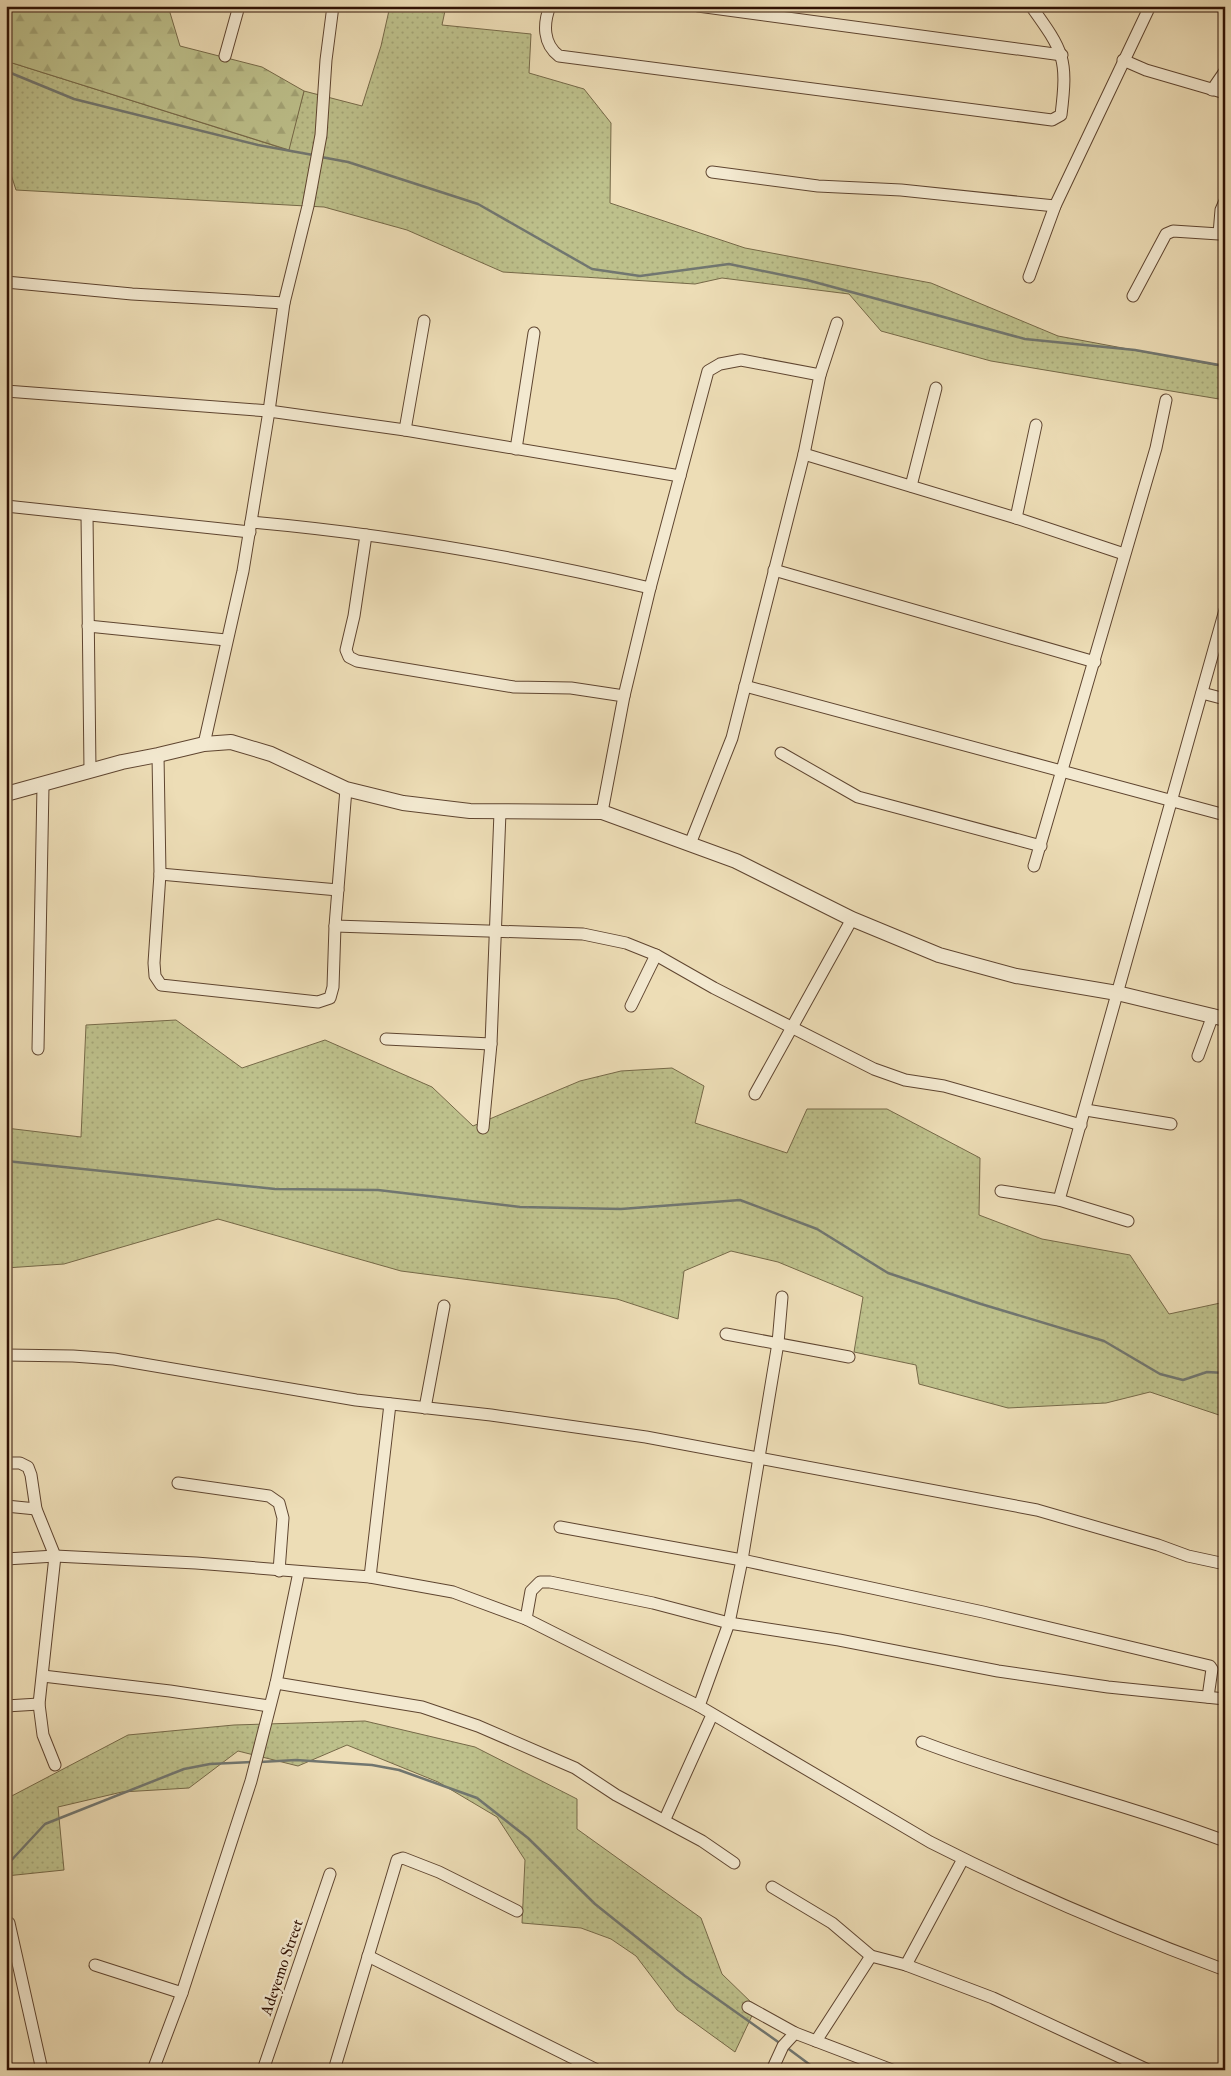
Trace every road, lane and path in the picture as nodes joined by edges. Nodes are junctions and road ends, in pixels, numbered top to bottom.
1 (239, 6) edge
2 (333, 6) edge
3 (550, 6) edge
4 (698, 6) edge
5 (1031, 6) edge
6 (1150, 6) edge
7 (1062, 54) junction
8 (225, 56) dead end
9 (1123, 60) junction
10 (1225, 71) edge
11 (1212, 90) junction
12 (1225, 93) edge
13 (712, 172) dead end
14 (1225, 201) edge
15 (1055, 206) junction
16 (1029, 277) dead end
17 (6, 282) edge
18 (1133, 296) dead end
19 (284, 303) junction
20 (424, 321) dead end
21 (836, 322) dead end
22 (534, 333) dead end
23 (820, 375) junction
24 (936, 388) dead end
25 (6, 391) edge
26 (1166, 400) dead end
27 (269, 411) junction
28 (1036, 425) dead end
29 (405, 430) junction
30 (516, 449) junction
31 (804, 454) junction
32 (680, 476) junction
33 (910, 486) junction
34 (6, 506) edge
35 (87, 515) junction
36 (1016, 518) junction
37 (251, 527) junction
38 (366, 535) junction
39 (1124, 554) junction
40 (774, 570) junction
41 (650, 588) junction
42 (1225, 610) edge
43 (88, 626) junction
44 (226, 640) junction
45 (1095, 662) junction
46 (745, 686) junction
47 (1202, 693) junction
48 (624, 696) junction
49 (1225, 699) edge
50 (204, 744) junction
51 (782, 753) dead end
52 (158, 755) junction
53 (90, 770) junction
54 (1061, 770) junction
55 (43, 786) junction
56 (346, 788) junction
57 (6, 794) edge
58 (1171, 800) junction
59 (500, 812) junction
60 (602, 812) junction
61 (1225, 815) edge
62 (690, 844) junction
63 (1041, 846) junction
64 (1034, 866) dead end
65 (160, 874) junction
66 (338, 890) junction
67 (852, 918) junction
68 (335, 926) junction
69 (496, 932) junction
70 (656, 955) junction
71 (1117, 993) junction
72 (632, 1006) dead end
73 (1219, 1017) edge
74 (792, 1026) junction
75 (386, 1039) dead end
76 (491, 1044) junction
77 (38, 1048) dead end
78 (1198, 1056) dead end
79 (755, 1094) dead end
80 (1086, 1110) junction
81 (1171, 1124) dead end
82 (1081, 1125) junction
83 (483, 1128) dead end
84 (1001, 1191) dead end
85 (1059, 1200) junction
86 (1128, 1222) dead end
87 (782, 1297) dead end
88 (444, 1306) dead end
89 (726, 1334) dead end
90 (778, 1343) junction
91 (6, 1355) edge
92 (849, 1356) dead end
93 (390, 1404) junction
94 (425, 1408) junction
95 (758, 1458) junction
96 (6, 1463) edge
97 (178, 1483) dead end
98 (6, 1506) edge
99 (36, 1509) junction
100 (560, 1527) dead end
101 (55, 1556) junction
102 (6, 1559) edge
103 (742, 1560) junction
104 (1225, 1564) edge
105 (280, 1571) junction
106 (299, 1572) junction
107 (370, 1577) junction
108 (526, 1619) junction
109 (729, 1623) junction
110 (43, 1676) junction
111 (276, 1683) junction
112 (1208, 1697) junction
113 (1225, 1699) edge
114 (39, 1704) junction
115 (6, 1706) edge
116 (269, 1706) junction
117 (699, 1706) junction
118 (712, 1715) junction
119 (922, 1742) dead end
120 (55, 1766) dead end
121 (665, 1819) junction
122 (1225, 1841) edge
123 (963, 1859) junction
124 (734, 1863) dead end
125 (330, 1874) dead end
126 (772, 1887) dead end
127 (517, 1911) dead end
128 (9, 1923) dead end
129 (368, 1956) junction
130 (871, 1956) junction
131 (94, 1965) dead end
132 (906, 1965) junction
133 (1225, 1970) edge
134 (182, 1993) junction
135 (748, 2007) dead end
136 (790, 2038) junction
137 (816, 2041) junction
138 (42, 2070) edge
139 (154, 2070) edge
140 (263, 2070) edge
141 (334, 2070) edge
142 (597, 2070) edge
143 (772, 2070) edge
144 (892, 2070) edge
145 (1148, 2070) edge

1 - 8 street
2 - 19 street
3 - 7 street
4 - 7 street
5 - 7 street
6 - 9 street
9 - 11 street
9 - 15 street
10 - 11 street
11 - 12 street
13 - 15 street
14 - 18 street
15 - 16 street
17 - 19 street
19 - 27 street
20 - 29 street
21 - 23 street
22 - 30 street
23 - 31 street
23 - 32 street
24 - 33 street
25 - 27 street
26 - 39 street
27 - 29 street
27 - 37 street
28 - 36 street
29 - 30 street
30 - 32 street
31 - 33 street
31 - 40 street
32 - 41 street
33 - 36 street
34 - 35 street
35 - 37 street
35 - 43 street
36 - 39 street
37 - 38 street
37 - 44 street
38 - 41 street
38 - 48 street
39 - 45 street
40 - 45 street
40 - 46 street
41 - 48 street
42 - 47 street
43 - 44 street
43 - 53 street
44 - 50 street
45 - 54 street
46 - 54 street
46 - 62 street
47 - 49 street
47 - 58 street
48 - 60 street
50 - 52 street
50 - 56 street
51 - 63 street
52 - 53 street
52 - 65 street
53 - 55 street
54 - 58 street
54 - 63 street
55 - 57 street
55 - 77 street
56 - 59 street
56 - 66 street
58 - 61 street
58 - 71 street
59 - 60 street
59 - 69 street
60 - 62 street
62 - 67 street
63 - 64 street
65 - 66 street
65 - 68 street
66 - 68 street
67 - 71 street
67 - 74 street
68 - 69 street
69 - 70 street
69 - 76 street
70 - 72 street
70 - 74 street
71 - 73 street
71 - 80 street
73 - 78 street
74 - 79 street
74 - 82 street
75 - 76 street
76 - 83 street
80 - 81 street
80 - 82 street
82 - 85 street
84 - 85 street
85 - 86 street
87 - 90 street
88 - 94 street
89 - 90 street
90 - 92 street
90 - 95 street
91 - 93 street
93 - 94 street
93 - 107 street
94 - 95 street
95 - 103 street
95 - 104 street
96 - 99 street
97 - 105 street
98 - 99 street
99 - 101 street
100 - 103 street
101 - 102 street
101 - 105 street
101 - 110 street
103 - 109 street
103 - 112 street
105 - 106 street
106 - 107 street
106 - 111 street
107 - 108 street
108 - 109 street
108 - 117 street
109 - 112 street
109 - 117 street
110 - 114 street
110 - 116 street
111 - 116 street
111 - 121 street
112 - 113 street
114 - 115 street
114 - 120 street
116 - 134 street
117 - 118 street
118 - 121 street
118 - 123 street
119 - 122 street
121 - 124 street
123 - 132 street
123 - 133 street
125 - 140 street, Adeyemo Street
126 - 130 street
127 - 129 street
128 - 138 street
129 - 141 street
129 - 142 street
130 - 132 street
130 - 137 street
131 - 134 street
132 - 145 street
134 - 139 street
135 - 136 street
136 - 137 street
136 - 143 street
137 - 144 street

